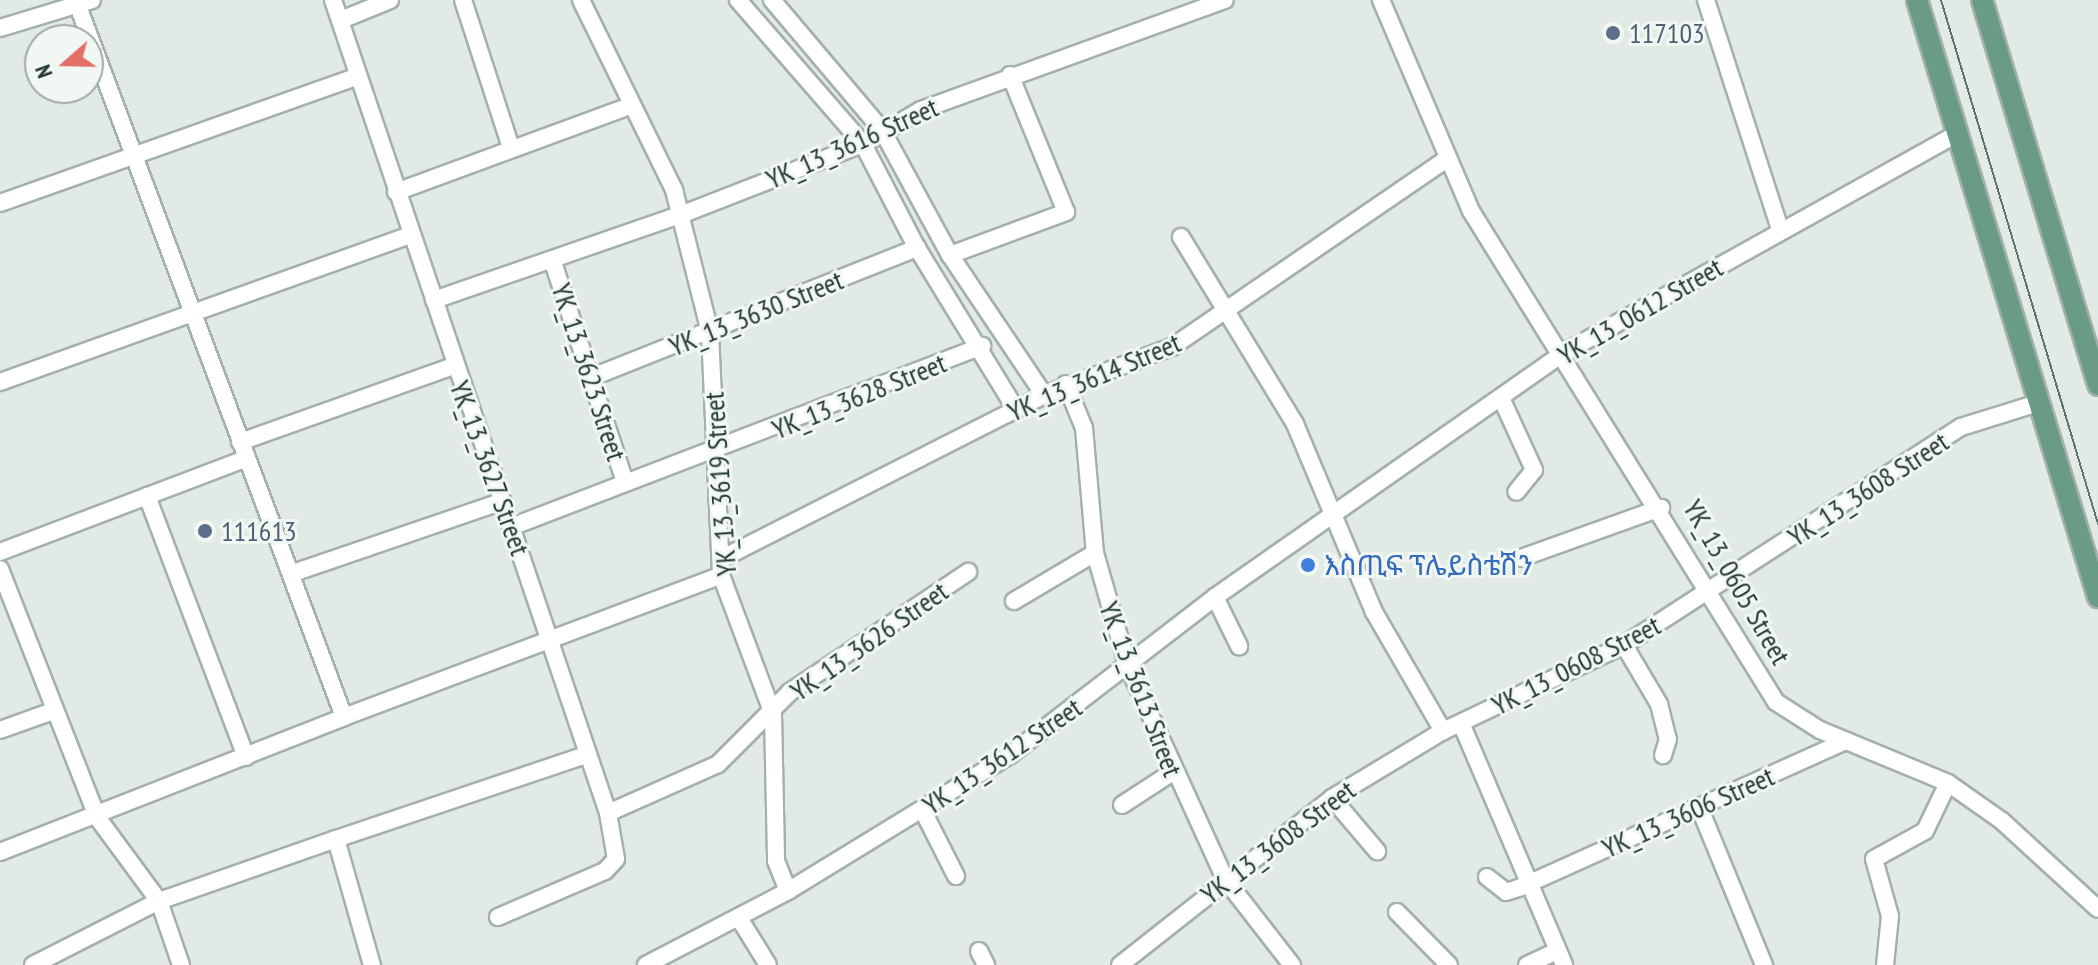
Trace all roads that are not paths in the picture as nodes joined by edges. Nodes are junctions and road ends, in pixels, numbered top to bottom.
1 (333, 0) edge
2 (390, 0) edge
3 (463, 0) edge
4 (581, 0) edge
5 (738, 0) edge
6 (772, 0) edge
7 (1225, 0) edge
8 (1381, 0) edge
9 (1706, 0) edge
10 (1917, 0) edge
11 (1982, 0) edge
12 (85, 3) edge
13 (341, 20) junction
14 (0, 28) edge
15 (1010, 75) junction
16 (356, 77) junction
17 (630, 106) junction
18 (882, 130) junction
19 (1958, 133) junction
20 (863, 144) junction
21 (511, 148) junction
22 (133, 155) junction
23 (1444, 161) junction
24 (396, 192) junction
25 (0, 203) edge
26 (683, 214) junction
27 (1780, 229) junction
28 (410, 235) junction
29 (1181, 237) dead end
30 (917, 248) junction
31 (950, 255) junction
32 (553, 262) junction
33 (434, 300) junction
34 (1225, 314) junction
35 (195, 315) junction
36 (710, 332) junction
37 (982, 346) junction
38 (1565, 352) junction
39 (453, 366) junction
40 (595, 376) junction
41 (0, 382) edge
42 (1066, 384) junction
43 (2098, 385) edge
44 (1044, 395) junction
45 (1502, 400) junction
46 (2038, 403) junction
47 (1015, 408) junction
48 (240, 442) junction
49 (718, 453) junction
50 (245, 459) junction
51 (625, 482) junction
52 (1516, 492) dead end
53 (147, 496) junction
54 (500, 502) junction
55 (1661, 508) junction
56 (1338, 515) junction
57 (511, 527) junction
58 (0, 552) edge
59 (1095, 553) junction
60 (723, 558) junction
61 (1521, 558) dead end
62 (0, 569) edge
63 (968, 572) dead end
64 (293, 573) junction
65 (721, 575) junction
66 (1708, 595) junction
67 (1215, 597) junction
68 (2098, 597) edge
69 (1014, 601) dead end
70 (550, 634) junction
71 (1624, 645) junction
72 (1239, 646) dead end
73 (1127, 664) junction
74 (53, 711) junction
75 (773, 714) junction
76 (344, 717) junction
77 (1461, 723) junction
78 (0, 730) edge
79 (1443, 731) junction
80 (1846, 741) junction
81 (586, 755) junction
82 (1663, 755) dead end
83 (246, 757) junction
84 (1171, 773) junction
85 (1948, 783) junction
86 (1332, 798) junction
87 (1122, 805) dead end
88 (1700, 809) junction
89 (923, 811) junction
90 (608, 813) junction
91 (97, 817) junction
92 (336, 839) junction
93 (1377, 851) dead end
94 (0, 852) edge
95 (956, 876) dead end
96 (1487, 877) dead end
97 (1225, 879) junction
98 (1529, 880) junction
99 (788, 891) junction
100 (159, 901) junction
101 (2098, 909) edge
102 (1397, 912) dead end
103 (498, 917) dead end
104 (739, 918) junction
105 (1561, 958) edge
106 (1132, 961) edge
107 (33, 965) edge
108 (181, 965) edge
109 (372, 965) edge
110 (646, 965) edge
111 (768, 965) edge
112 (1292, 965) edge
113 (1449, 965) edge
114 (1527, 965) edge
115 (1764, 965) edge
116 (1885, 965) edge

1 - 13 street, YK_13_3627 Street
2 - 13 street
3 - 21 street
4 - 17 street, YK_13_3619 Street
5 - 20 street
6 - 18 street
7 - 15 street, YK_13_3616 Street
8 - 23 street, YK_13_0605 Street
9 - 27 street
10 - 19 main road
11 - 43 main road
12 - 14 street
12 - 22 street
13 - 16 street, YK_13_3627 Street
15 - 18 street, YK_13_3616 Street
15 - 31 street
16 - 22 street
16 - 24 street, YK_13_3627 Street
17 - 21 street
17 - 26 street, YK_13_3619 Street
18 - 20 street, YK_13_3616 Street
18 - 31 street
19 - 27 street, YK_13_0612 Street
19 - 46 main road
20 - 26 street, YK_13_3616 Street
20 - 30 street
21 - 24 street
22 - 25 street
22 - 35 street
23 - 34 street, YK_13_3614 Street
23 - 38 street, YK_13_0605 Street
24 - 28 street, YK_13_3627 Street
26 - 32 street, YK_13_3616 Street
26 - 36 street, YK_13_3619 Street
27 - 38 street, YK_13_0612 Street
28 - 33 street, YK_13_3627 Street
28 - 35 street
29 - 34 street
30 - 36 street, YK_13_3630 Street
30 - 37 street
31 - 44 street
32 - 33 street, YK_13_3616 Street
32 - 40 street, YK_13_3623 Street
33 - 39 street, YK_13_3627 Street
34 - 42 street, YK_13_3614 Street
34 - 56 street
35 - 41 street
35 - 48 street
36 - 40 street, YK_13_3630 Street
36 - 49 street, YK_13_3619 Street
37 - 47 street
37 - 49 street, YK_13_3628 Street
38 - 45 street, YK_13_0612 Street
38 - 55 street, YK_13_0605 Street
39 - 48 street
39 - 54 street, YK_13_3627 Street
40 - 51 street, YK_13_3623 Street
42 - 44 street, YK_13_3614 Street
42 - 59 street, YK_13_3613 Street
44 - 47 street, YK_13_3614 Street
45 - 52 street
45 - 56 street, YK_13_0612 Street
46 - 66 street, YK_13_3608 Street
46 - 68 main road
47 - 60 street, YK_13_3614 Street
48 - 50 street
49 - 51 street, YK_13_3628 Street
49 - 60 street, YK_13_3619 Street
50 - 53 street
50 - 64 street
51 - 57 street, YK_13_3628 Street
53 - 58 street
53 - 83 street
54 - 57 street, YK_13_3627 Street
54 - 64 street
55 - 61 street
55 - 66 street, YK_13_0605 Street
56 - 67 street, YK_13_3612 Street
56 - 79 street
57 - 70 street, YK_13_3627 Street
59 - 69 street
59 - 73 street, YK_13_3613 Street
60 - 65 street, YK_13_3619 Street
62 - 74 street
63 - 75 street, YK_13_3626 Street
64 - 76 street
65 - 70 street
65 - 75 street, YK_13_3619 Street
66 - 71 street, YK_13_0608 Street
66 - 80 street, YK_13_0605 Street
67 - 72 street
67 - 73 street, YK_13_3612 Street
70 - 76 street
70 - 81 street
71 - 77 street, YK_13_0608 Street
71 - 82 street
73 - 84 street, YK_13_3613 Street
73 - 89 street, YK_13_3612 Street
74 - 78 street
74 - 91 street
75 - 90 street, YK_13_3626 Street
75 - 99 street, YK_13_3619 Street
76 - 83 street
77 - 79 street, YK_13_0608 Street
77 - 98 street
79 - 86 street, YK_13_3608 Street
80 - 85 street, YK_13_0605 Street
80 - 88 street, YK_13_3606 Street
81 - 90 street
81 - 92 street
83 - 91 street
84 - 87 street
84 - 97 street, YK_13_3613 Street
85 - 101 street, YK_13_0605 Street
85 - 116 street
86 - 93 street
86 - 97 street, YK_13_3608 Street
88 - 98 street, YK_13_3606 Street
88 - 115 street
89 - 95 street
89 - 99 street, YK_13_3612 Street
90 - 103 street
91 - 94 street
91 - 100 street
92 - 100 street
92 - 109 street
96 - 98 street, YK_13_3606 Street
97 - 106 street, YK_13_3608 Street
97 - 112 street, YK_13_3613 Street
98 - 105 street
99 - 104 street, YK_13_3612 Street
100 - 107 street
100 - 108 street
102 - 113 street
104 - 110 street, YK_13_3612 Street
104 - 111 street
105 - 114 street

